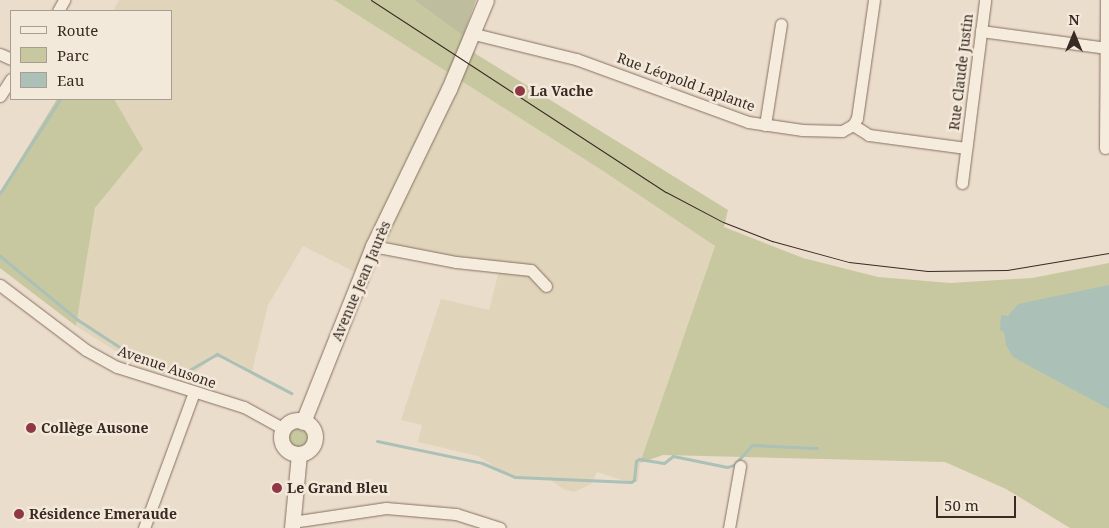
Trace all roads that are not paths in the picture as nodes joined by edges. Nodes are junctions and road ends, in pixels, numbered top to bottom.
1 (486, 0) edge
2 (874, 0) edge
3 (985, 0) edge
4 (1106, 0) edge
5 (781, 24) dead end
6 (981, 30) junction
7 (474, 34) junction
8 (1106, 48) junction
9 (10, 81) edge
10 (0, 96) edge
11 (765, 125) junction
12 (853, 125) junction
13 (966, 148) junction
14 (1105, 148) dead end
15 (962, 183) dead end
16 (373, 246) junction
17 (0, 285) edge
18 (546, 286) dead end
19 (194, 392) junction
20 (303, 422) junction
21 (284, 429) junction
22 (299, 454) junction
23 (740, 466) dead end
24 (292, 525) edge
25 (144, 528) edge
26 (500, 528) edge
27 (729, 528) edge

1 - 7 street, Avenue Jean Jaurès
2 - 12 street
3 - 6 street, Rue Claude Justin
4 - 8 street
5 - 11 street
6 - 8 street
6 - 13 street, Rue Claude Justin
7 - 11 street, Rue Léopold Laplante
7 - 16 street, Avenue Jean Jaurès
8 - 14 street
9 - 10 street
11 - 12 street, Rue Léopold Laplante
12 - 13 street, Rue Claude Justin
13 - 15 street, Rue Claude Justin
16 - 18 street
16 - 20 street, Avenue Jean Jaurès
17 - 19 street, Avenue Ausone
19 - 21 street, Avenue Ausone
19 - 25 street
20 - 21 street
20 - 22 street
21 - 22 street
22 - 24 street
23 - 27 street
24 - 26 street

